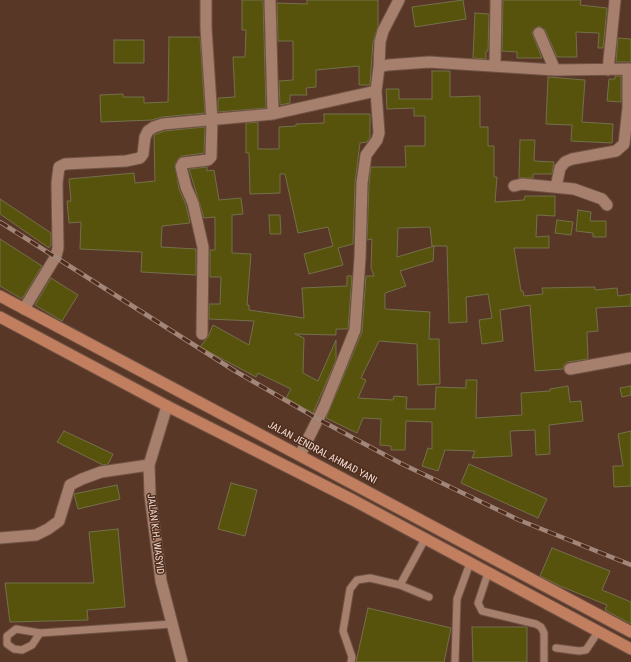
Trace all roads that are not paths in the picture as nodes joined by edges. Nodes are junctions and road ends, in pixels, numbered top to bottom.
1 (206, 0) edge
2 (270, 0) edge
3 (399, 0) edge
4 (496, 0) edge
5 (615, 0) edge
6 (539, 33) dead end
7 (495, 65) junction
8 (379, 67) junction
9 (629, 69) edge
10 (555, 70) junction
11 (608, 70) junction
12 (376, 91) junction
13 (273, 114) junction
14 (212, 120) junction
15 (514, 186) dead end
16 (556, 187) junction
17 (607, 205) dead end
18 (0, 296) edge
19 (24, 309) junction
20 (0, 317) edge
21 (202, 334) dead end
22 (631, 358) edge
23 (570, 369) dead end
24 (167, 406) junction
25 (300, 455) junction
26 (149, 465) junction
27 (0, 537) edge
28 (425, 538) junction
29 (470, 563) junction
30 (488, 573) junction
31 (400, 586) junction
32 (428, 597) dead end
33 (172, 624) junction
34 (598, 632) junction
35 (631, 632) edge
36 (40, 633) dead end
37 (556, 648) dead end
38 (631, 649) edge
39 (182, 662) edge
40 (351, 662) edge
41 (455, 662) edge
42 (544, 662) edge

1 - 14 street
2 - 13 street
3 - 8 street
4 - 7 street
5 - 11 street
6 - 10 street
7 - 8 street
7 - 10 street
8 - 12 street
9 - 11 street
9 - 16 street
10 - 11 street
12 - 13 street
12 - 25 street
13 - 14 street
14 - 19 street
14 - 21 street
15 - 16 street
16 - 17 street
18 - 19 highway, JALAN JENDRAL AHMAD YANI
19 - 25 highway, JALAN JENDRAL AHMAD YANI
20 - 24 highway
22 - 23 street
24 - 26 street, JALAN K.H. WASYID
24 - 28 highway
25 - 35 highway, JALAN JENDRAL AHMAD YANI
26 - 27 street
26 - 33 street, JALAN K.H. WASYID
28 - 29 highway
28 - 31 lane
29 - 30 highway
29 - 41 lane
30 - 34 highway
30 - 42 lane
31 - 32 lane
31 - 40 lane
33 - 36 lane
33 - 39 street, JALAN K.H. WASYID
34 - 37 lane
34 - 38 highway

